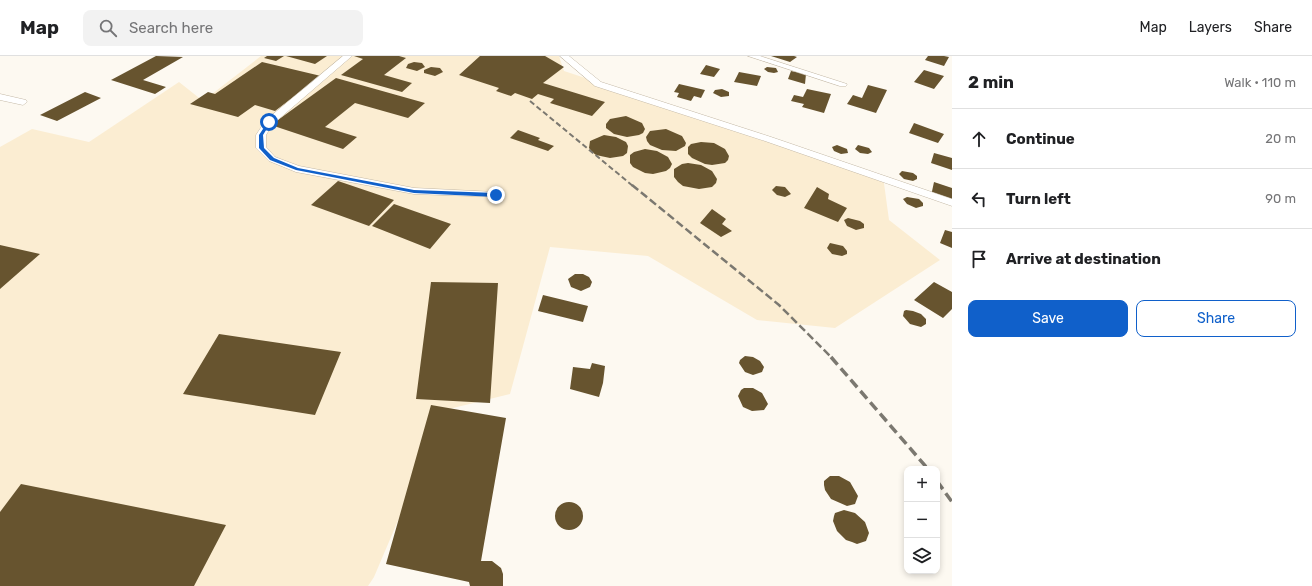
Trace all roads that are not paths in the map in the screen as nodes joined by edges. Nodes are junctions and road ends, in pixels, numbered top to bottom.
1 (348, 56) edge
2 (564, 56) edge
3 (752, 56) edge
4 (843, 84) dead end
5 (0, 98) edge
6 (23, 102) dead end
7 (496, 195) dead end
8 (952, 203) edge

1 - 7 lane
2 - 8 lane
3 - 4 lane
5 - 6 lane

